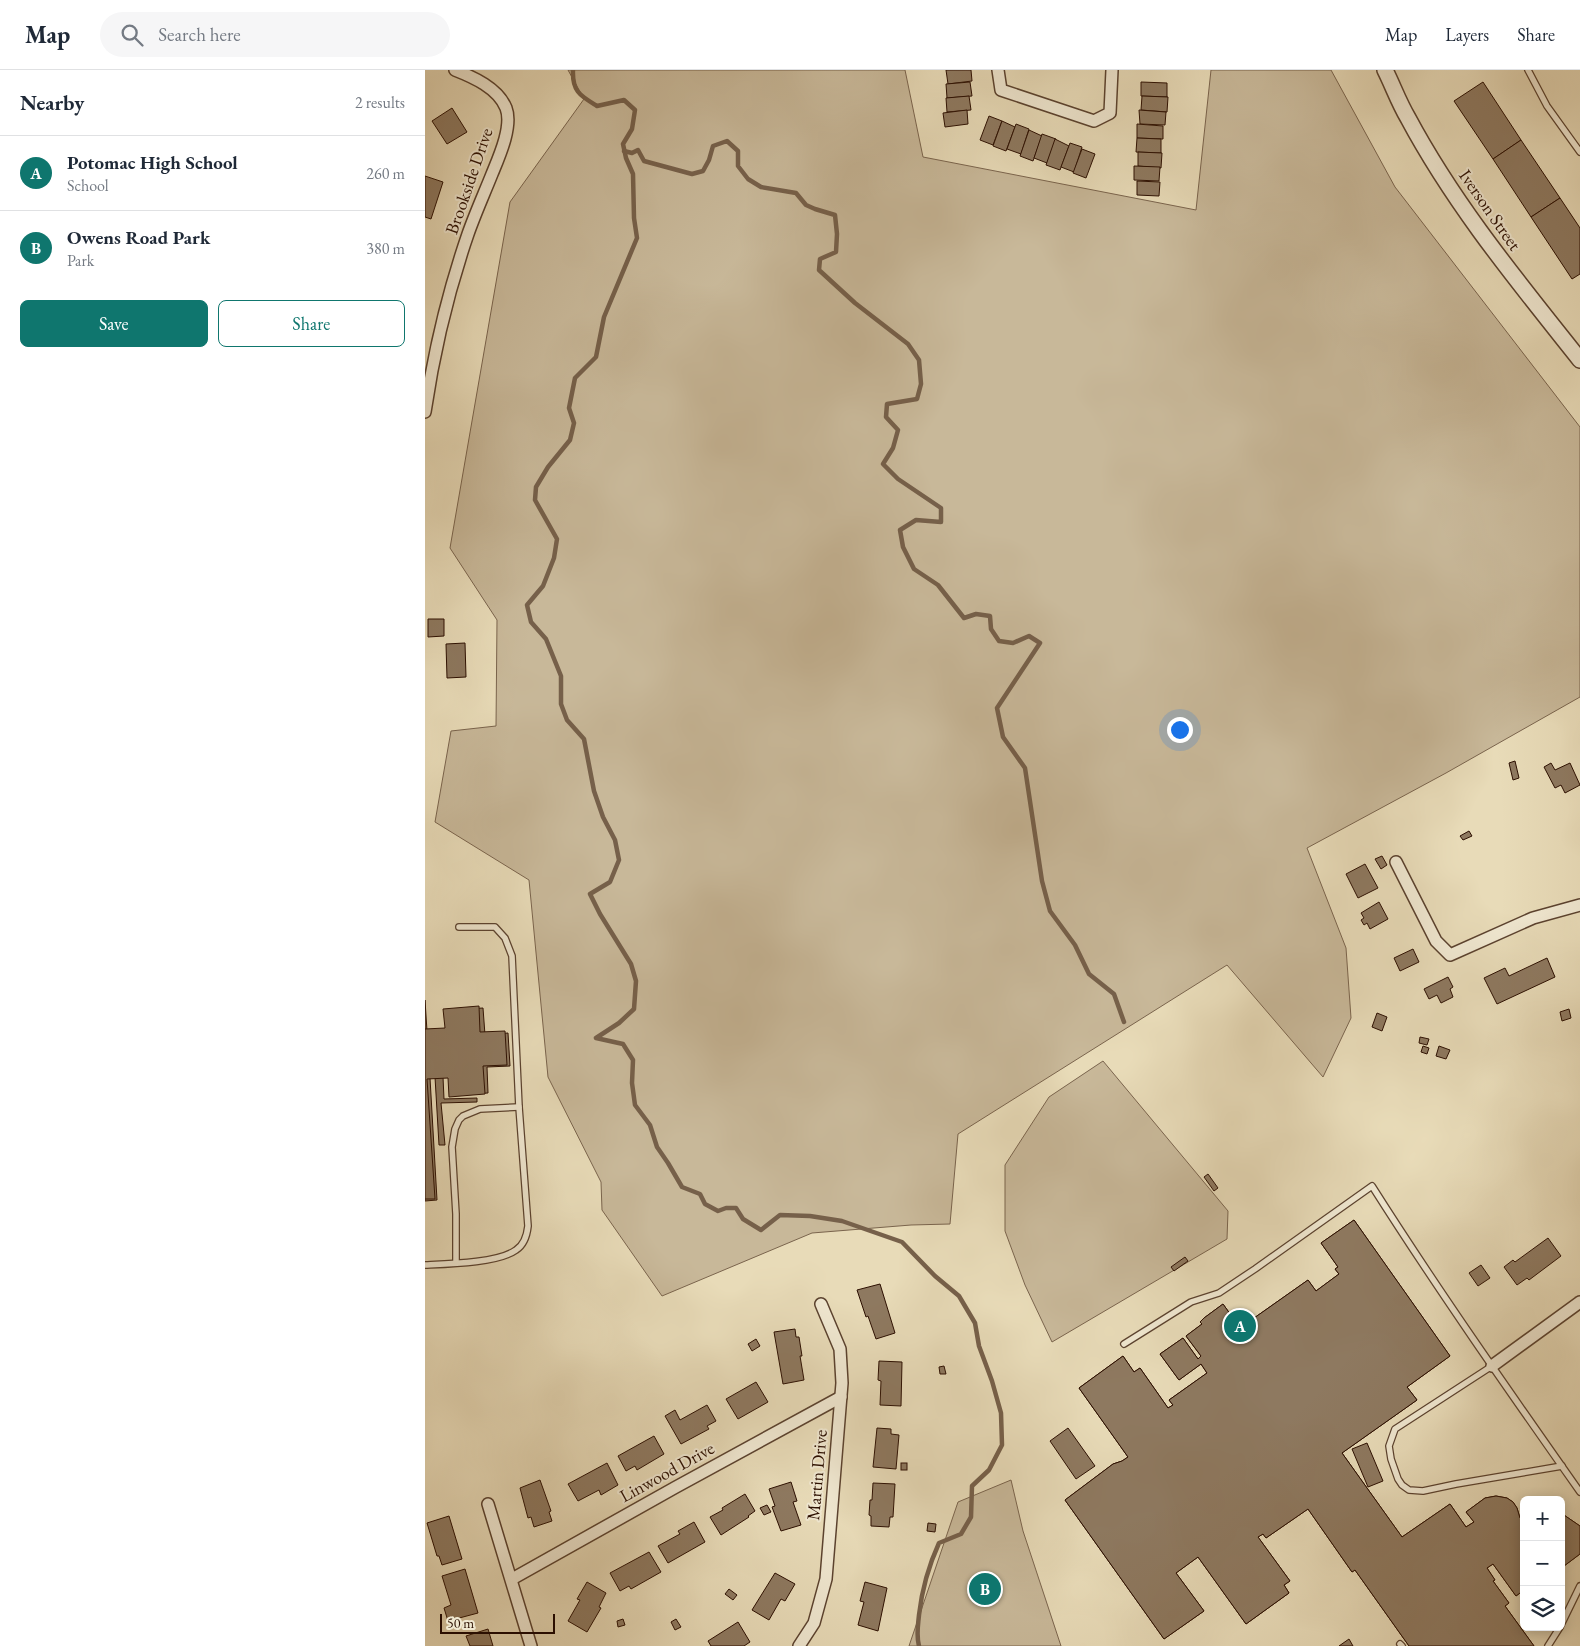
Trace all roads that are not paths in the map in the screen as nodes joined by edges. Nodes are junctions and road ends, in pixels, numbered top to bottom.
1 (455, 70) edge
2 (998, 70) edge
3 (1112, 70) edge
4 (1385, 70) edge
5 (1528, 70) edge
6 (1580, 152) edge
7 (1580, 360) edge
8 (425, 412) edge
9 (1396, 862) dead end
10 (1580, 905) edge
11 (459, 927) dead end
12 (519, 1107) junction
13 (456, 1263) junction
14 (425, 1265) edge
15 (1580, 1302) edge
16 (821, 1304) dead end
17 (1124, 1344) dead end
18 (1491, 1366) junction
19 (841, 1397) junction
20 (1562, 1466) junction
21 (1580, 1492) edge
22 (488, 1504) dead end
23 (512, 1579) junction
24 (1580, 1586) edge
25 (1565, 1618) edge
26 (1558, 1631) edge
27 (531, 1646) edge
28 (799, 1646) edge
29 (1548, 1646) edge

1 - 8 street, Brookside Drive
2 - 3 street
4 - 7 street, Iverson Street
5 - 6 lane
9 - 10 street
11 - 12 lane
12 - 13 lane
12 - 13 lane
13 - 14 lane
15 - 18 street
16 - 19 street, Martin Drive
17 - 18 lane
18 - 20 lane
18 - 20 lane
19 - 23 street, Linwood Drive
19 - 28 street, Martin Drive
20 - 21 lane
22 - 23 street
23 - 27 street
24 - 25 lane
26 - 29 lane

